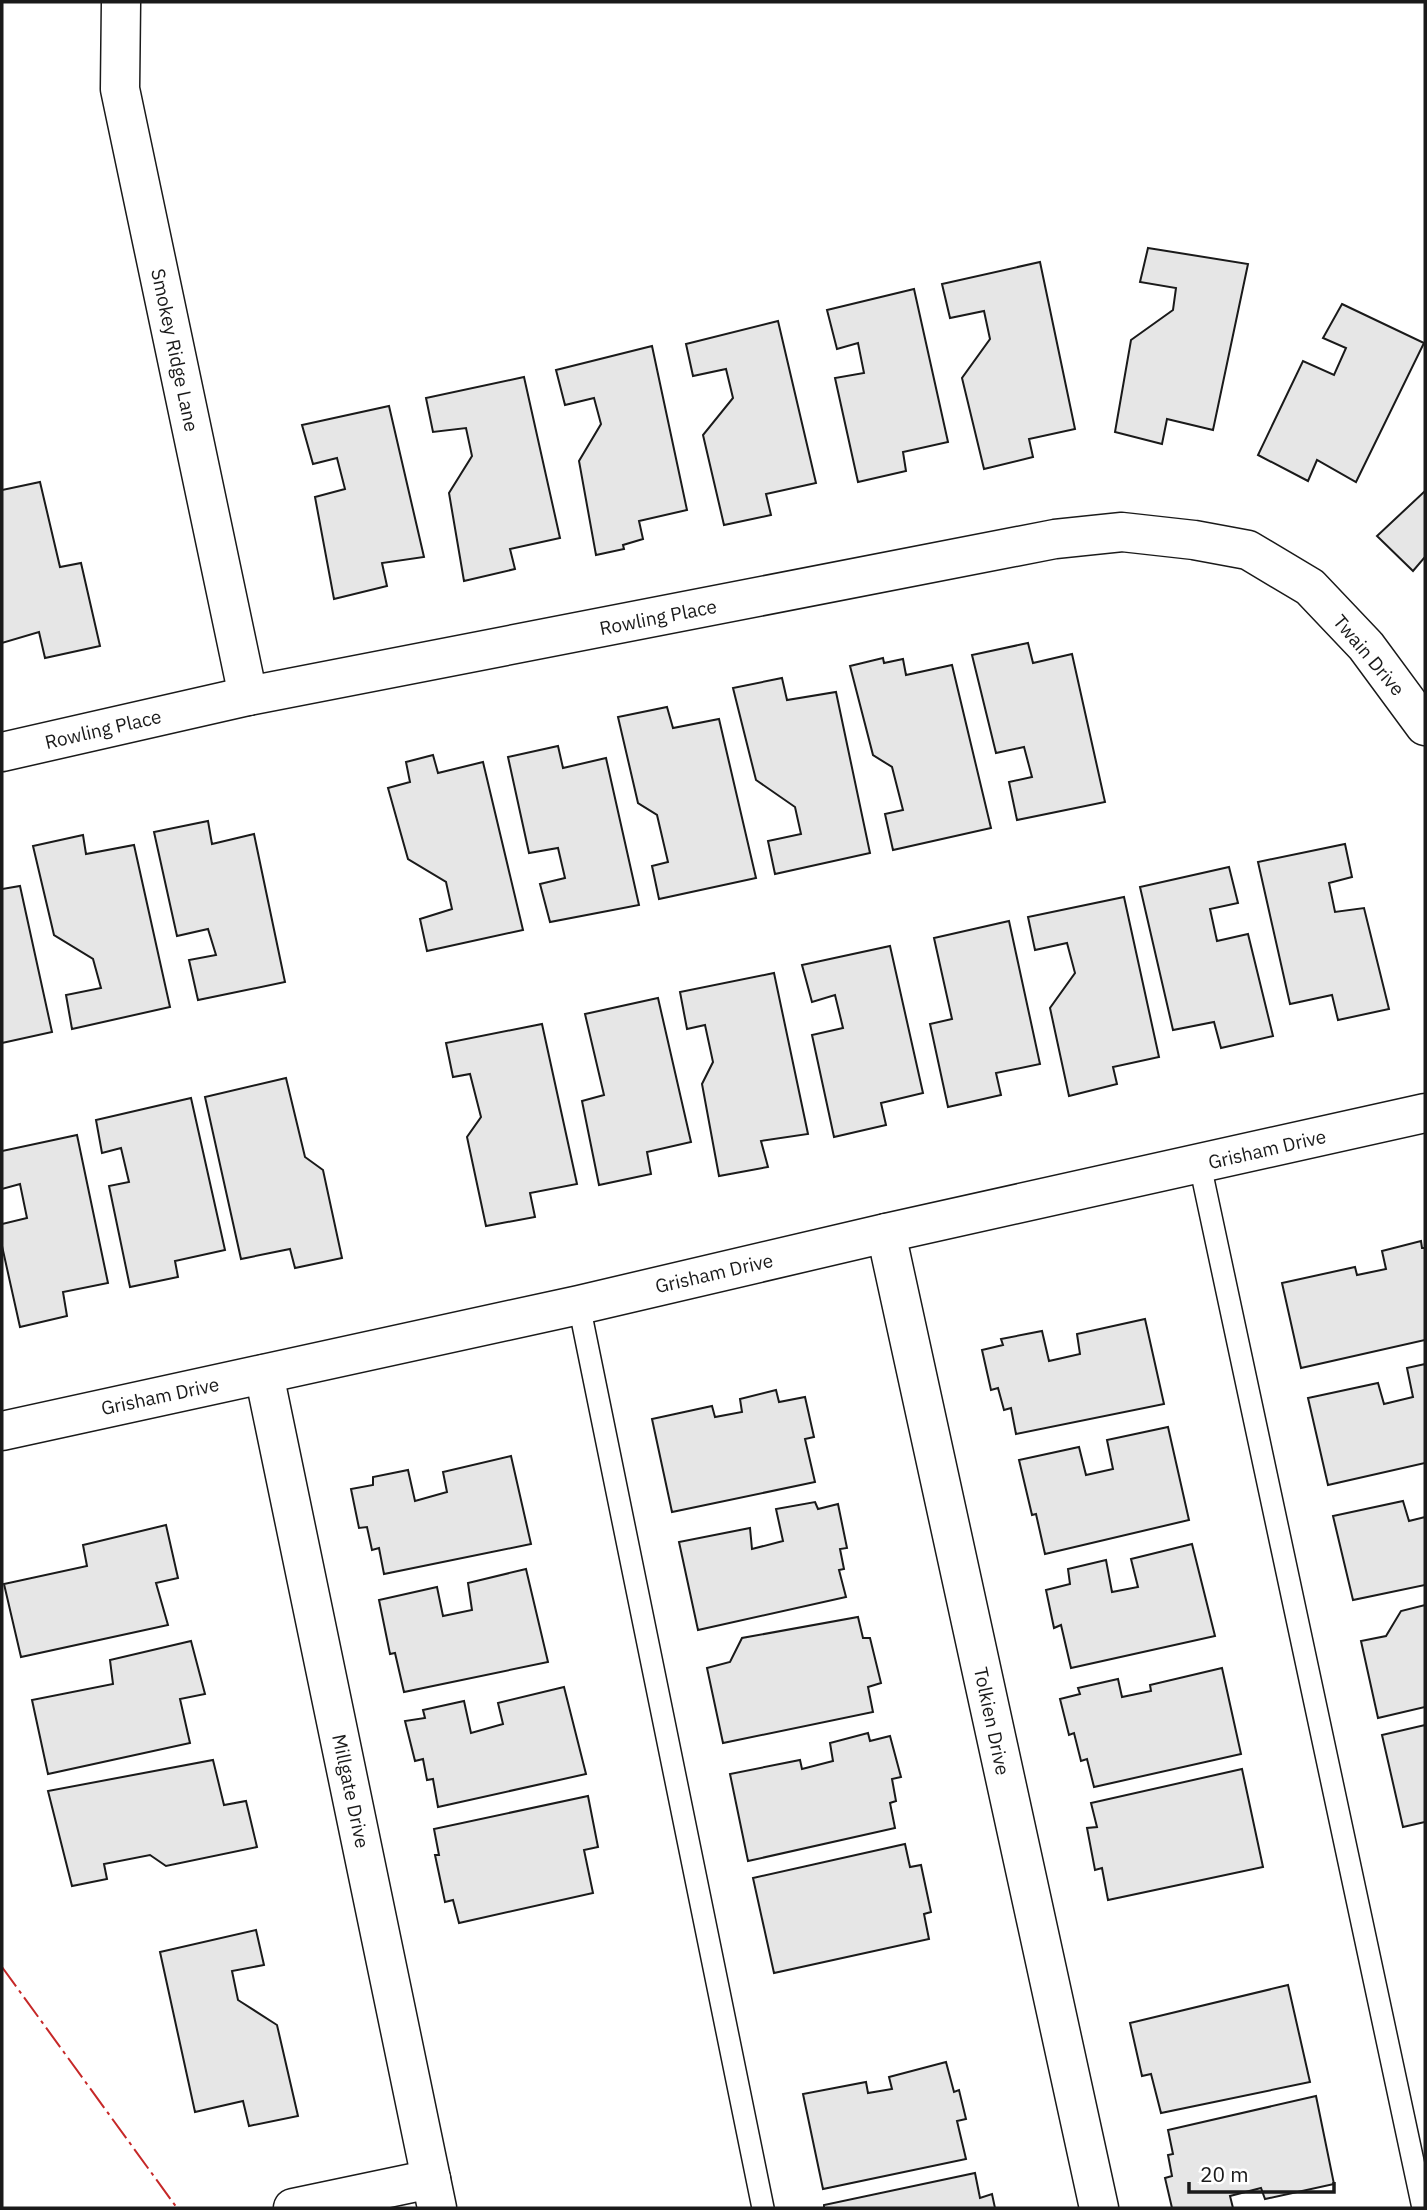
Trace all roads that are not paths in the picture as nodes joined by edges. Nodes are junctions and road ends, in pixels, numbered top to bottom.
1 (121, 2) edge
2 (1310, 587) joint
3 (248, 696) junction
4 (1425, 726) edge
5 (2, 752) edge
6 (1425, 1113) edge
7 (1200, 1165) junction
8 (886, 1233) junction
9 (579, 1305) junction
10 (264, 1374) junction
11 (2, 1431) edge
12 (434, 2193) edge
13 (293, 2208) edge
14 (763, 2208) edge
15 (1098, 2208) edge
16 (1423, 2208) edge

1 - 3 street, Smokey Ridge Lane
2 - 3 street, Rowling Place
2 - 4 street, Twain Drive
3 - 5 street, Rowling Place
6 - 7 street, Grisham Drive
7 - 8 street, Grisham Drive
7 - 16 lane
8 - 9 street, Grisham Drive
8 - 15 street, Tolkien Drive
9 - 10 street, Grisham Drive
9 - 14 lane
10 - 11 street, Grisham Drive
10 - 12 street, Millgate Drive
12 - 13 street

